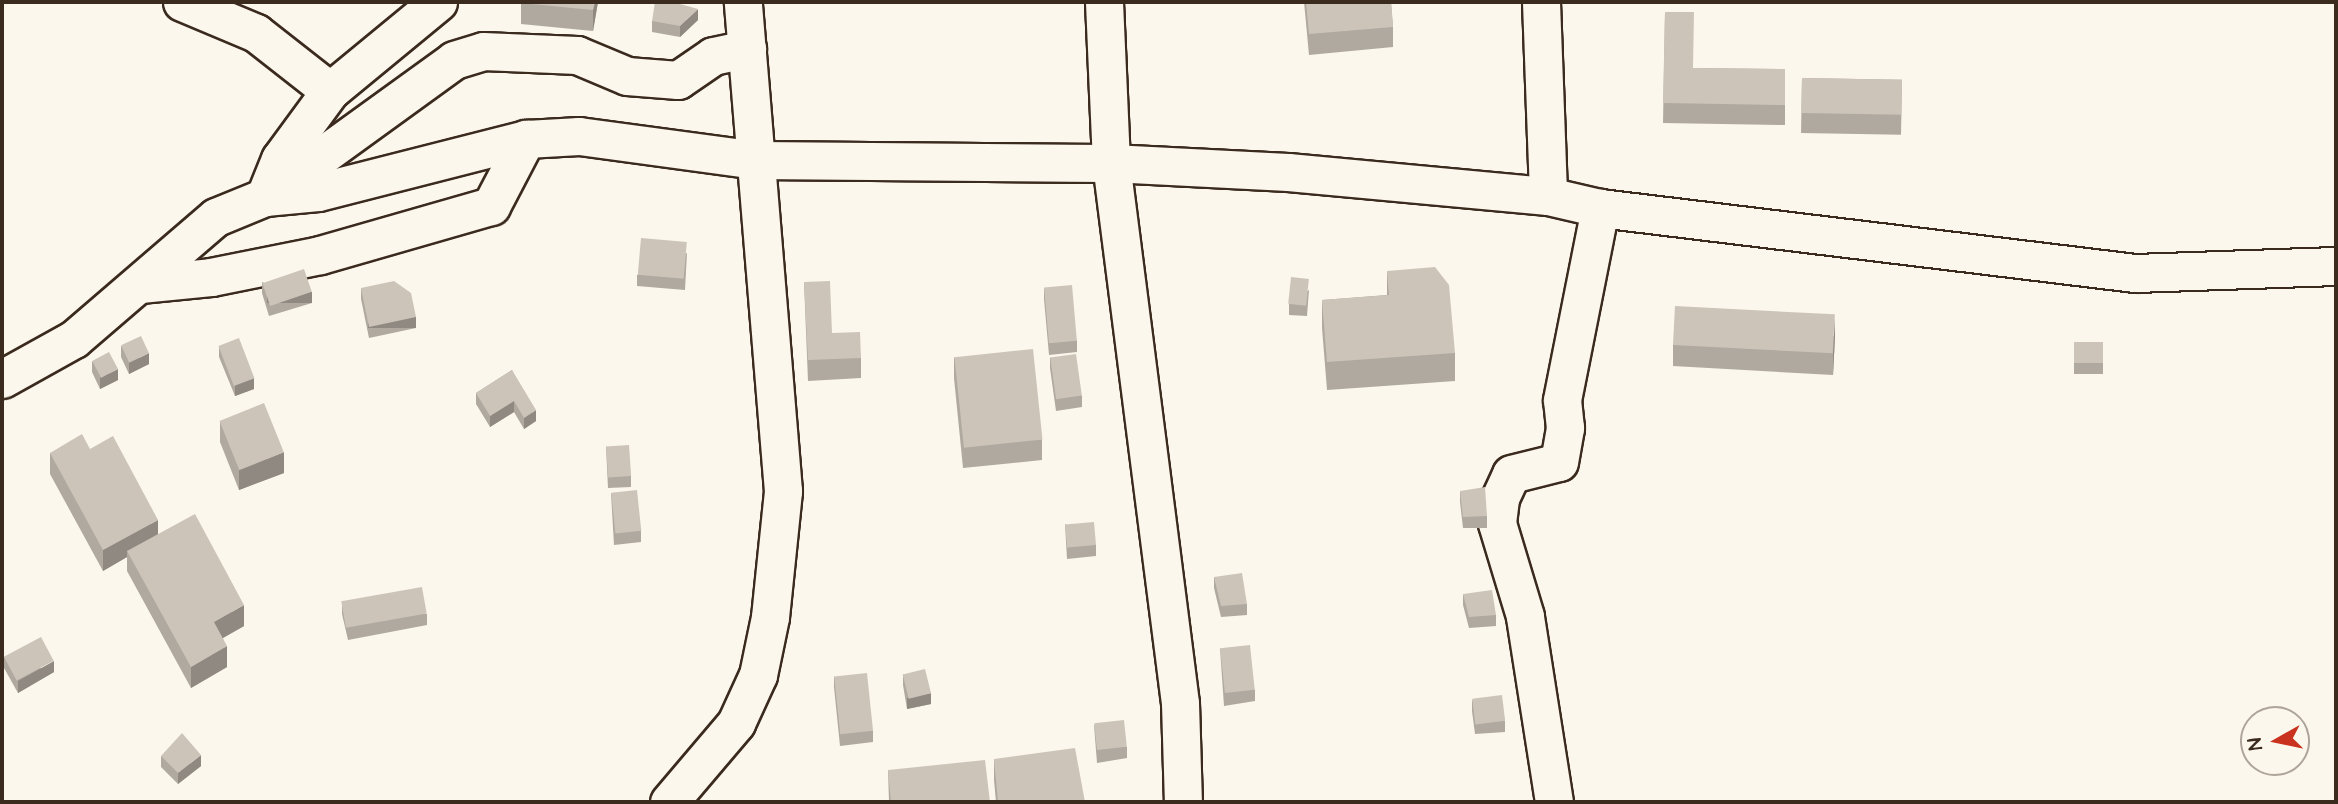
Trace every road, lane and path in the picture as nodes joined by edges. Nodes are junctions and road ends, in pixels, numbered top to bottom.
1 (182, 2) edge
2 (438, 2) edge
3 (743, 2) edge
4 (1104, 2) edge
5 (1541, 2) edge
6 (747, 49) junction
7 (330, 91) junction
8 (526, 139) junction
9 (757, 160) junction
10 (1111, 163) junction
11 (1548, 196) junction
12 (265, 197) junction
13 (1600, 208) junction
14 (2336, 266) edge
15 (140, 284) junction
16 (2, 379) edge
17 (669, 802) edge
18 (1183, 802) edge
19 (1553, 802) edge

1 - 7 street
2 - 7 street
3 - 6 street
4 - 10 street
5 - 11 street
6 - 9 street
6 - 12 street
7 - 12 street
8 - 9 street
8 - 12 street
8 - 15 street
9 - 10 street
9 - 17 street
10 - 11 street
10 - 18 street
11 - 13 street
12 - 15 street
13 - 14 street
13 - 19 street
15 - 16 street

